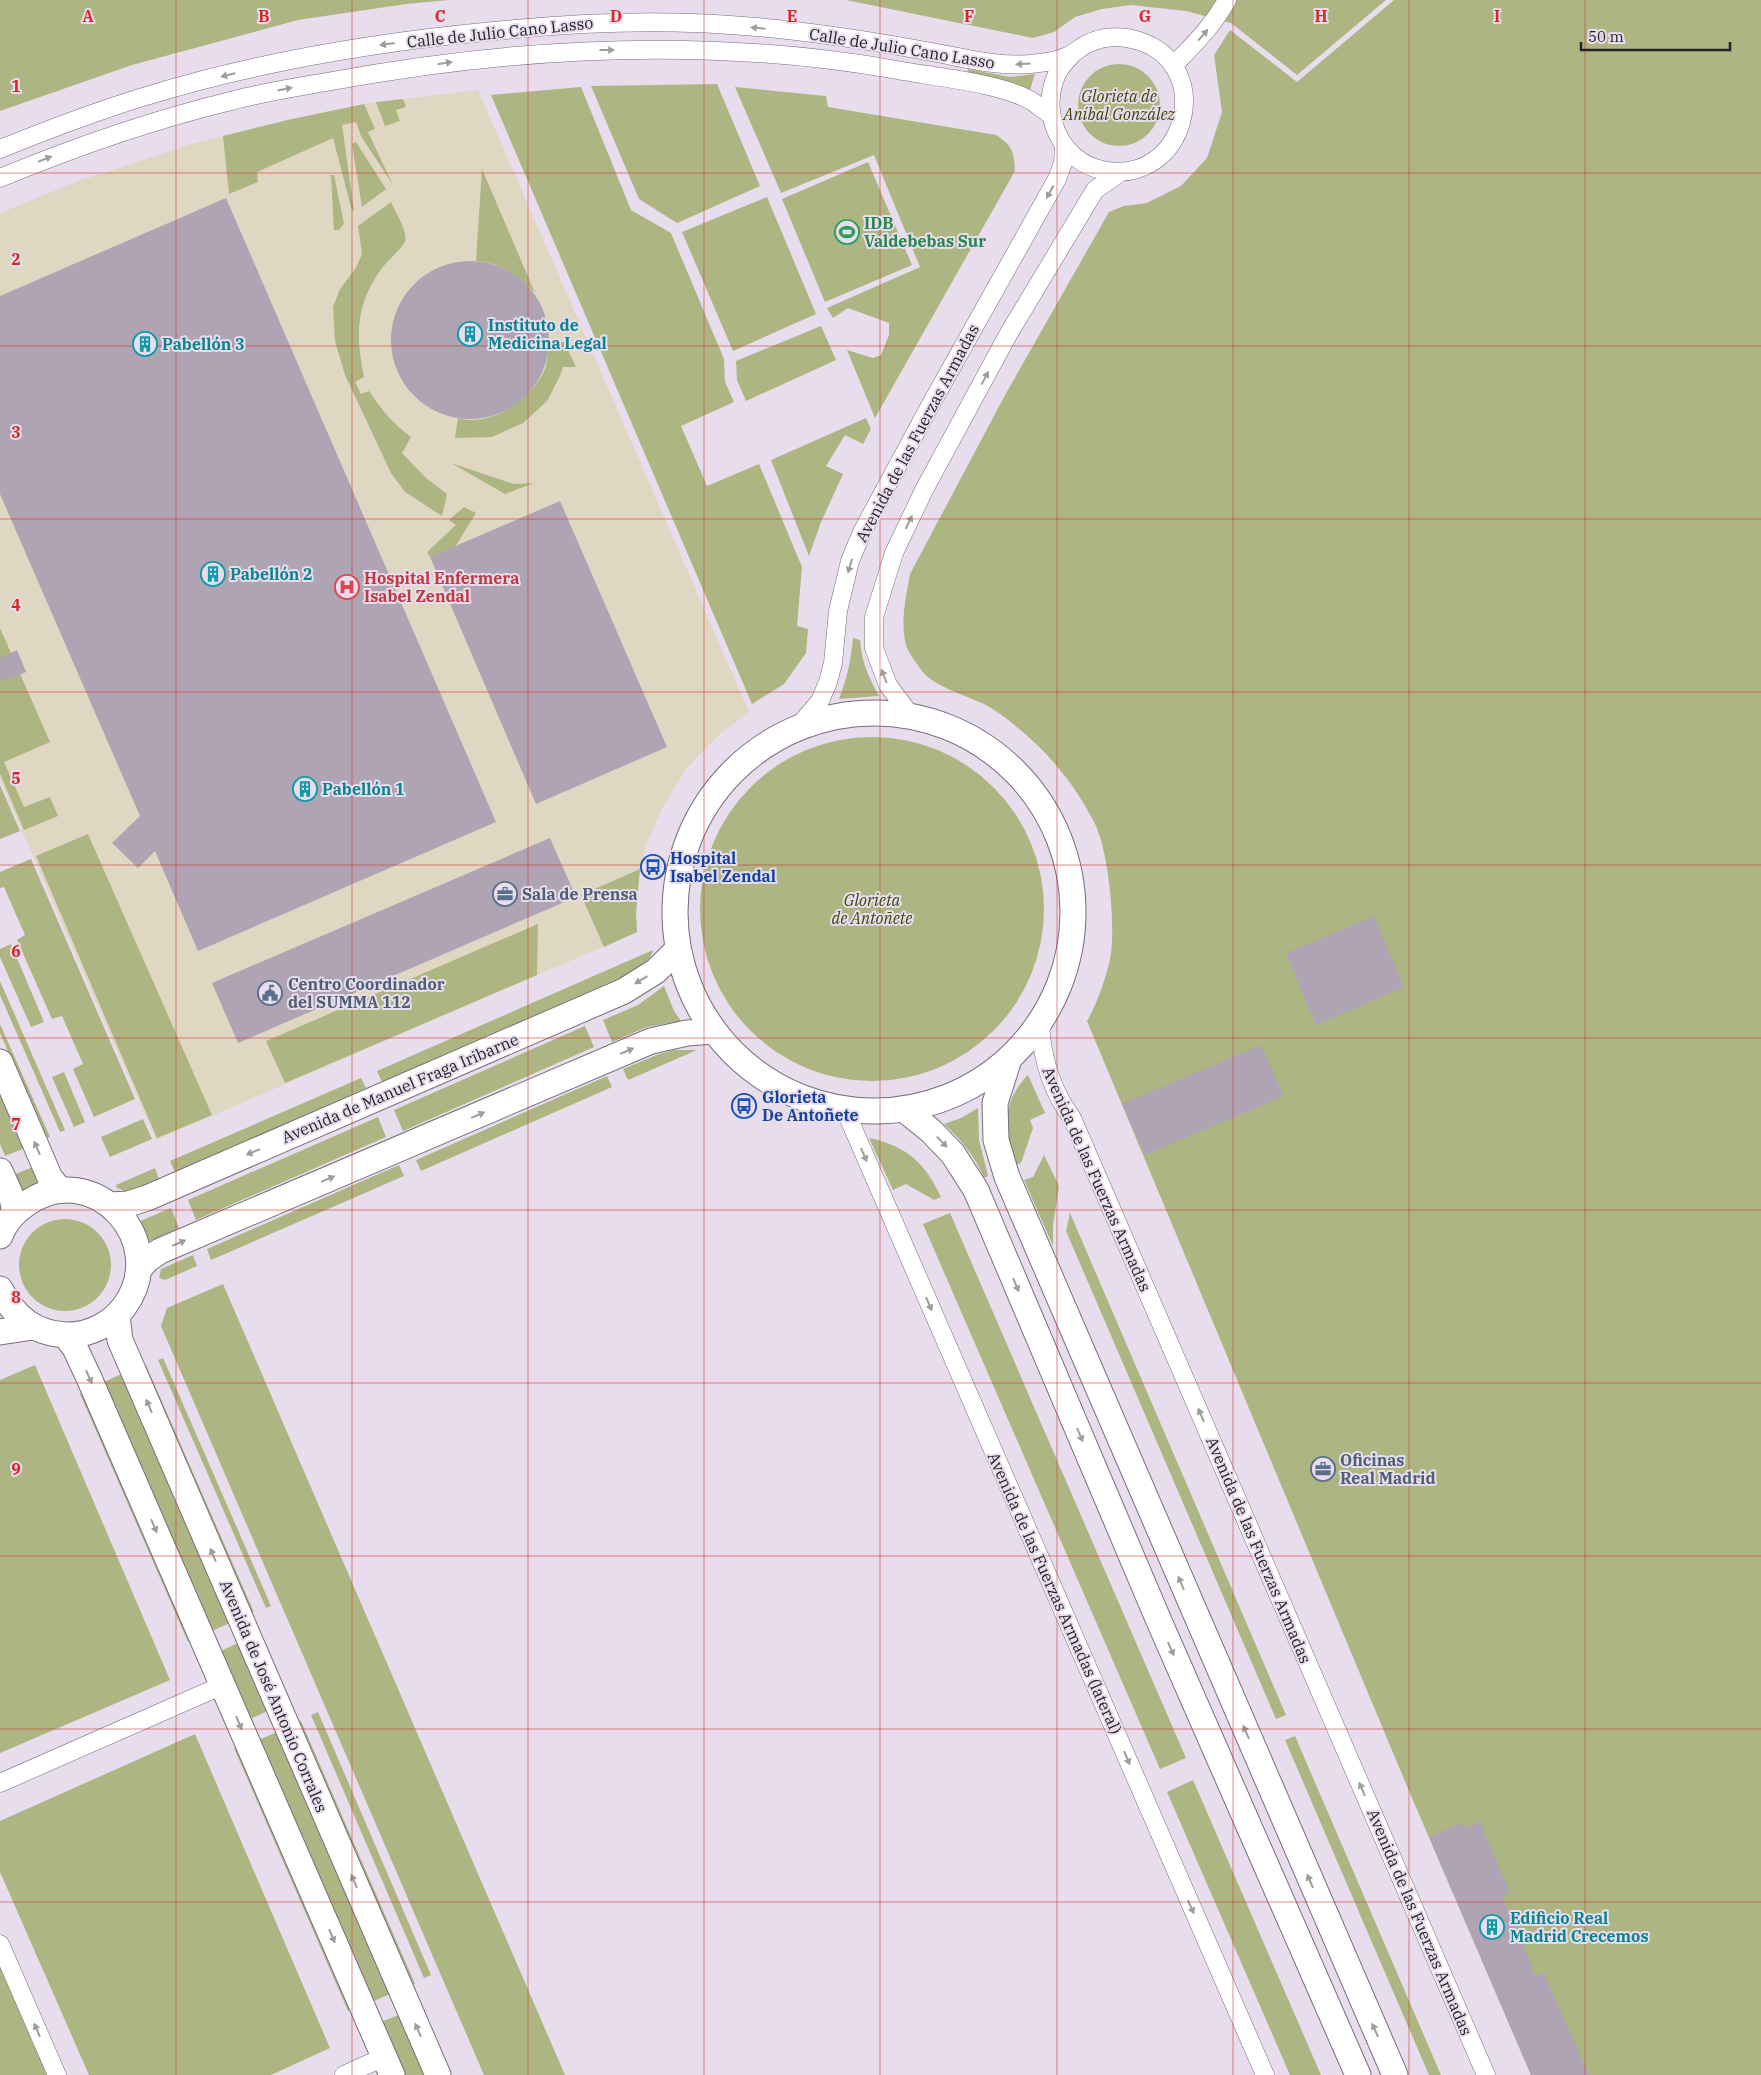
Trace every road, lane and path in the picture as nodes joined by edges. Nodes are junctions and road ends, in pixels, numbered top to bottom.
1 (1227, 0) edge
2 (1070, 56) junction
3 (1173, 66) junction
4 (1051, 115) junction
5 (1064, 146) junction
6 (0, 149) edge
7 (1121, 172) junction
8 (0, 178) edge
9 (911, 716) junction
10 (797, 728) junction
11 (678, 949) junction
12 (1040, 1024) junction
13 (714, 1031) junction
14 (1009, 1059) junction
15 (0, 1062) edge
16 (845, 1110) junction
17 (905, 1110) junction
18 (0, 1171) edge
19 (60, 1190) junction
20 (110, 1205) junction
21 (15, 1212) junction
22 (0, 1236) edge
23 (139, 1269) junction
24 (0, 1289) edge
25 (117, 1316) junction
26 (33, 1327) junction
27 (0, 1332) edge
28 (65, 1334) junction
29 (223, 1685) junction
30 (0, 1783) edge
31 (0, 1944) edge
32 (388, 2066) edge
33 (57, 2075) edge
34 (344, 2075) edge
35 (438, 2075) edge
36 (1265, 2075) edge
37 (1358, 2075) edge
38 (1395, 2075) edge
39 (1486, 2075) edge

3 -> 1 street
2 - 3 street
2 - 4 street
2 -> 6 street, Calle de Julio Cano Lasso
3 - 7 street
4 - 5 street
8 -> 4 street, Calle de Julio Cano Lasso
5 - 7 street
5 -> 10 street, Avenida de las Fuerzas Armadas
9 -> 7 street, Avenida de las Fuerzas Armadas
9 - 10 street
9 - 12 street
10 - 11 street
11 - 13 street
11 -> 20 street, Avenida de Manuel Fraga Iribarne
12 - 14 street
39 -> 12 street, Avenida de las Fuerzas Armadas
13 - 16 street
23 -> 13 street
14 - 17 street
38 -> 14 street
19 -> 15 street
16 - 17 street
16 -> 36 street, Avenida de las Fuerzas Armadas (lateral)
17 -> 37 street
18 - 21 street
19 - 20 street
19 - 21 street
20 - 23 street
21 - 22 street
23 - 25 street
24 - 26 street
25 - 28 street
35 -> 25 street, Avenida de José Antonio Corrales
26 - 27 street
26 - 28 street
28 -> 29 street
29 - 30 street
29 -> 32 street
33 -> 31 street
32 - 34 street

